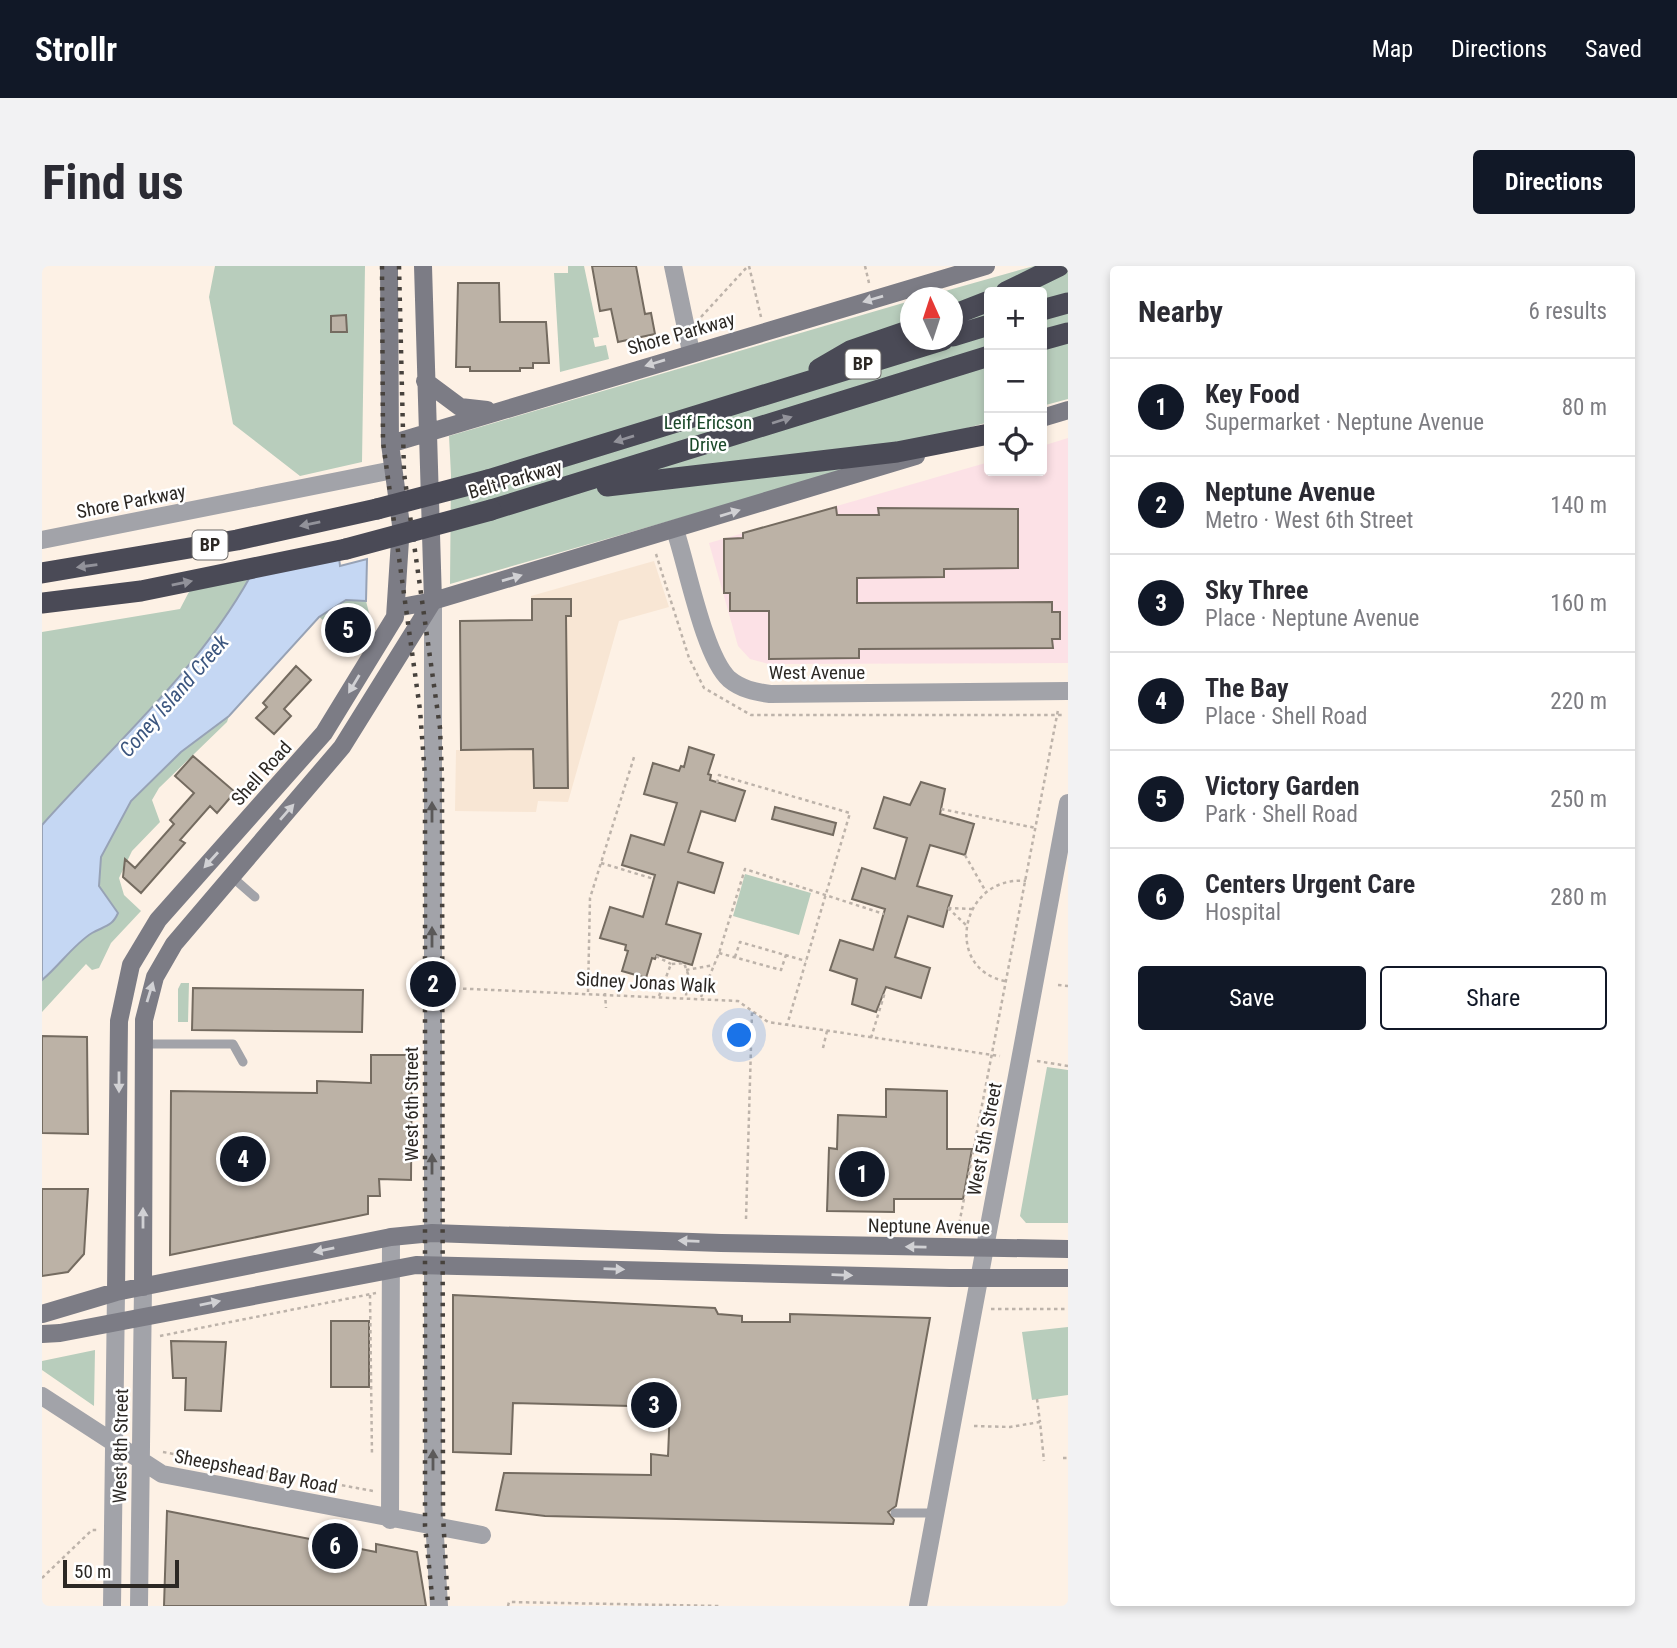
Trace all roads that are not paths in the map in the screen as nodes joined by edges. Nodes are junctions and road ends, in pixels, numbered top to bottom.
1 (389, 266) edge
2 (423, 266) edge
3 (673, 266) edge
4 (986, 266) edge
5 (1059, 266) edge
6 (943, 272) edge
7 (1016, 287) edge
8 (984, 303) edge
9 (1068, 303) edge
10 (1047, 309) edge
11 (963, 311) edge
12 (984, 327) edge
13 (1068, 333) edge
14 (900, 334) edge
15 (963, 334) edge
16 (1047, 339) edge
17 (910, 350) edge
18 (691, 352) junction
19 (984, 358) edge
20 (425, 381) junction
21 (783, 389) junction
22 (494, 410) junction
23 (1068, 410) edge
24 (1047, 416) edge
25 (426, 432) junction
26 (984, 435) edge
27 (984, 436) edge
28 (390, 444) junction
29 (393, 470) junction
30 (553, 493) junction
31 (676, 530) junction
32 (42, 540) edge
33 (42, 573) edge
34 (433, 601) junction
35 (42, 603) edge
36 (396, 608) junction
37 (1068, 691) edge
38 (1068, 803) edge
39 (232, 876) junction
40 (255, 897) dead end
41 (144, 1044) junction
42 (243, 1062) dead end
43 (432, 1233) junction
44 (391, 1237) junction
45 (984, 1248) junction
46 (1068, 1250) edge
47 (432, 1264) junction
48 (391, 1269) junction
49 (979, 1278) junction
50 (1068, 1278) edge
51 (143, 1287) junction
52 (116, 1292) junction
53 (42, 1314) edge
54 (143, 1316) junction
55 (116, 1321) junction
56 (42, 1334) edge
57 (42, 1396) edge
58 (114, 1442) junction
59 (141, 1460) junction
60 (895, 1513) dead end
61 (935, 1513) junction
62 (390, 1520) junction
63 (433, 1528) junction
64 (482, 1535) dead end
65 (112, 1606) edge
66 (139, 1606) edge
67 (439, 1606) edge
68 (918, 1606) edge

1 - 28 main road, Shell Road
2 - 20 main road
3 - 18 street
4 - 6 main road, Shore Parkway
5 - 7 highway
6 -> 18 main road, Shore Parkway
8 - 11 highway
9 - 10 highway
12 - 15 highway
13 - 16 highway
14 - 21 highway
17 - 21 highway, Belt Parkway / BP
18 -> 22 main road, Shore Parkway
30 -> 19 highway, Belt Parkway / BP
20 - 22 main road
20 - 25 main road
21 -> 33 highway, Belt Parkway / BP, bridge
22 - 25 main road, Shore Parkway
23 - 24 main road
25 - 28 main road, Shore Parkway
25 - 34 main road
26 - 30 highway
31 -> 27 main road
28 - 29 main road, Shell Road
29 - 32 street, Shore Parkway
29 - 36 main road, Shell Road
35 -> 30 highway, Belt Parkway / BP, bridge
34 -> 31 main road
31 - 37 street, West Avenue
34 - 36 main road
39 -> 34 main road
43 -> 34 street, West 6th Street
36 -> 52 main road, Shell Road
38 - 45 street, West 5th Street
39 - 40 lane
41 -> 39 main road
41 - 42 lane
51 -> 41 main road
43 - 44 main road, Neptune Avenue
45 -> 43 main road, Neptune Avenue
43 - 47 street, West 6th Street
44 - 48 street
44 -> 51 main road, Neptune Avenue
45 - 46 main road, Neptune Avenue
45 - 49 street, West 5th Street
47 - 48 main road
47 -> 49 main road
63 -> 47 street, West 6th Street
54 -> 48 main road
48 - 62 street
49 - 50 main road
49 - 61 street, West 5th Street
51 - 52 main road, Neptune Avenue
51 - 54 street, West 8th Street
52 - 53 main road, Neptune Avenue
52 - 55 street, West 8th Street
54 - 55 main road
54 - 59 street, West 8th Street
55 - 56 main road
55 - 58 street, West 8th Street
57 - 58 street, Sheepshead Bay Road
58 - 59 street, Sheepshead Bay Road
58 - 65 street, West 8th Street
59 - 62 street, Sheepshead Bay Road
59 - 66 street, West 8th Street
60 - 61 lane
61 - 68 street, West 5th Street
62 - 63 street, Sheepshead Bay Road
63 - 64 street, Sheepshead Bay Road
63 - 67 street, West 6th Street

